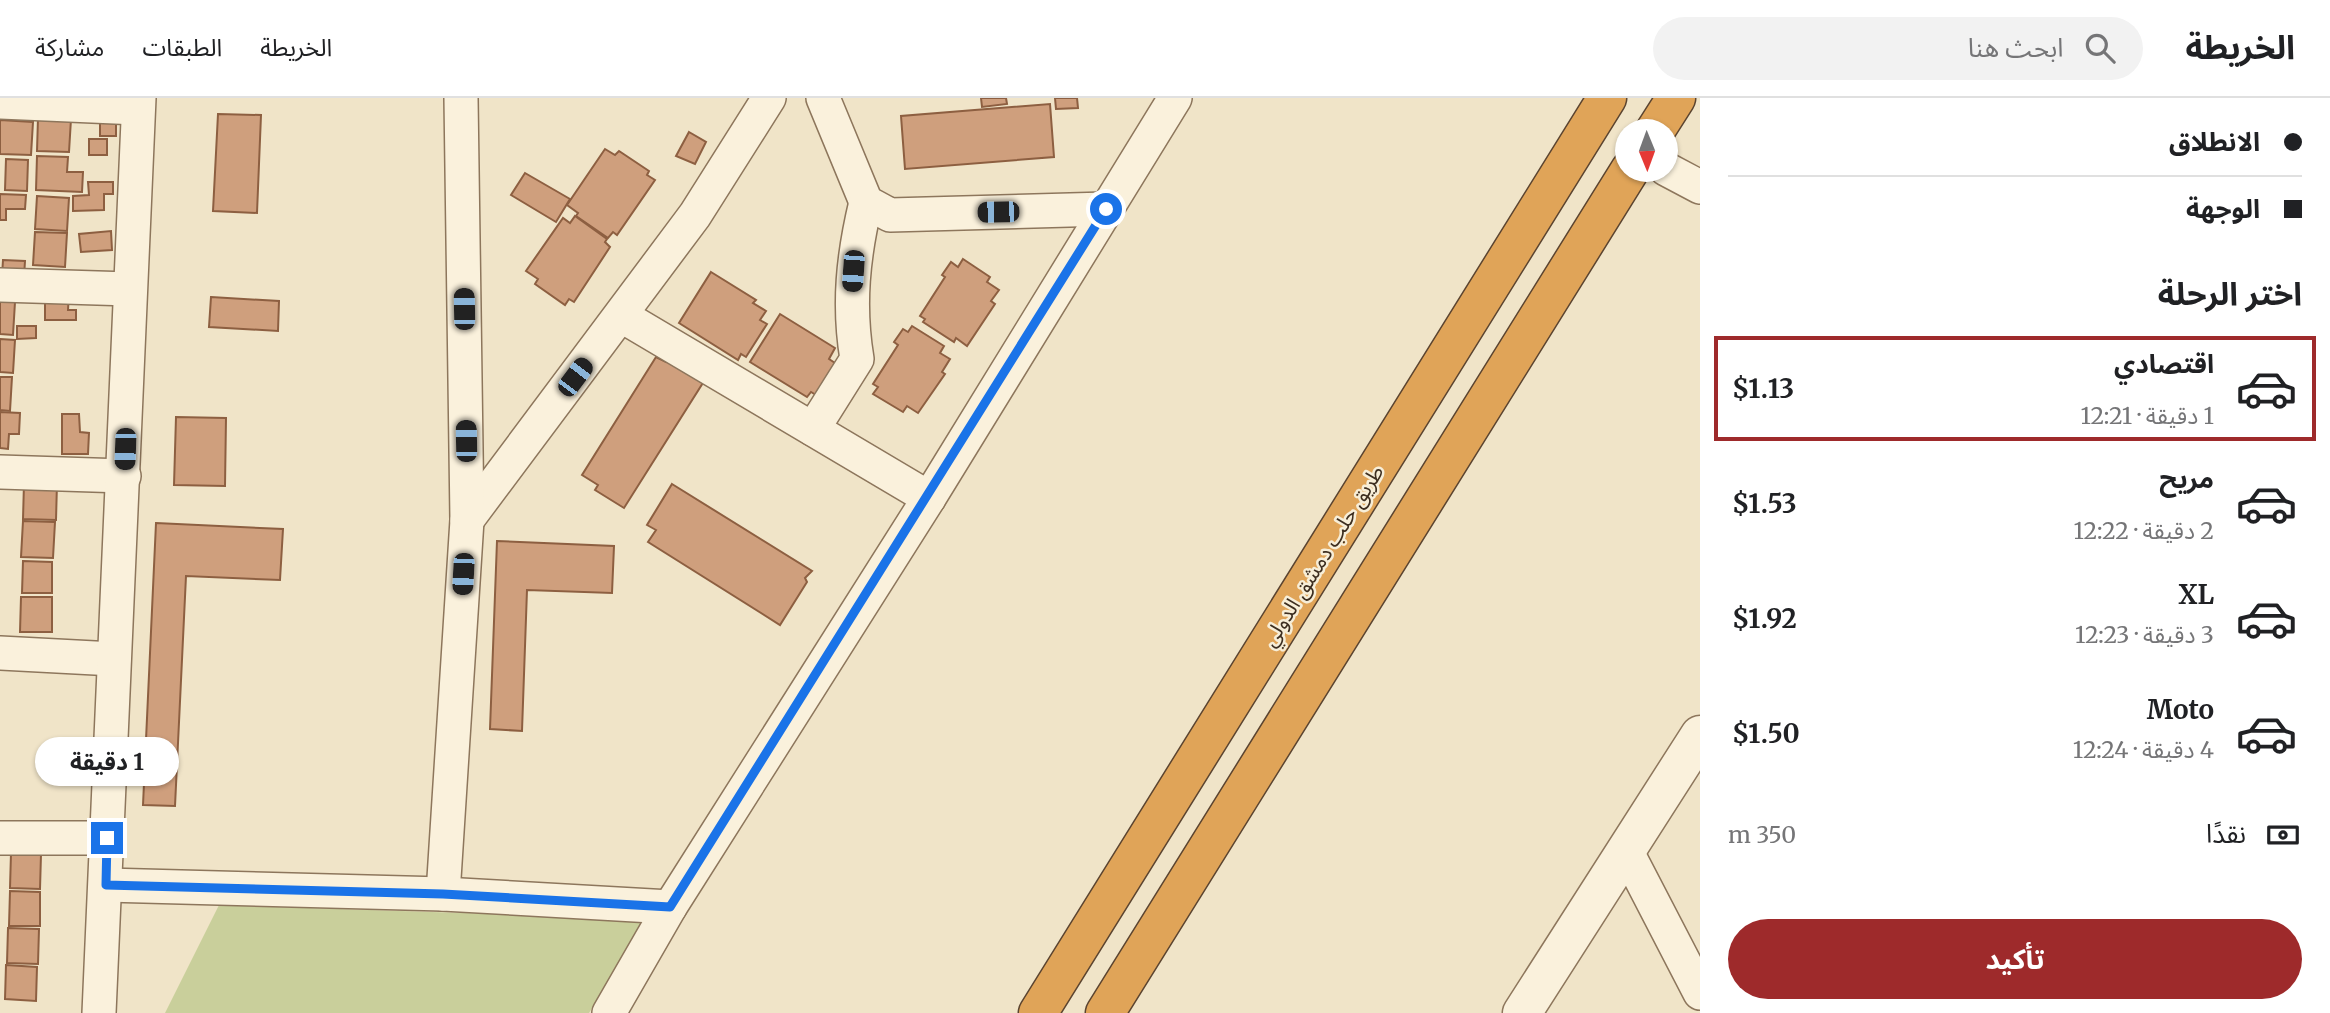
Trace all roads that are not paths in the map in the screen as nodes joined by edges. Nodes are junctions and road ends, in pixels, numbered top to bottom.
1 (461, 98) edge
2 (823, 98) edge
3 (1175, 98) edge
4 (1607, 98) edge
5 (1676, 98) edge
6 (0, 102) edge
7 (758, 102) edge
8 (139, 103) edge
9 (1663, 119) edge
10 (1678, 175) edge
11 (1623, 182) edge
12 (1700, 187) edge
13 (866, 202) junction
14 (1106, 209) junction
15 (0, 285) edge
16 (130, 289) junction
17 (622, 316) junction
18 (813, 429) junction
19 (0, 472) edge
20 (124, 476) junction
21 (929, 498) junction
22 (467, 520) junction
23 (0, 653) edge
24 (114, 659) junction
25 (1700, 734) edge
26 (0, 838) edge
27 (107, 838) junction
28 (1627, 852) junction
29 (106, 885) junction
30 (443, 894) junction
31 (670, 907) junction
32 (1700, 993) edge
33 (99, 1013) edge
34 (609, 1013) edge
35 (1038, 1013) edge
36 (1105, 1013) edge
37 (1522, 1013) edge

1 - 22 street
2 - 13 street
3 - 14 street
4 - 35 highway, طريق حلب دمشق الدولي
5 - 9 highway
6 - 8 street
7 - 17 street
8 - 16 street
10 - 12 street
11 - 36 highway
13 - 14 street
13 - 18 street
14 - 21 street
15 - 16 street
16 - 20 street
17 - 18 street
17 - 22 street
18 - 21 street
19 - 20 street
20 - 24 street
21 - 31 street
22 - 30 street
23 - 24 street
24 - 27 street
25 - 28 street
26 - 27 street
27 - 29 street
28 - 32 street
28 - 37 street
29 - 30 street
29 - 33 street
30 - 31 street
31 - 34 street

